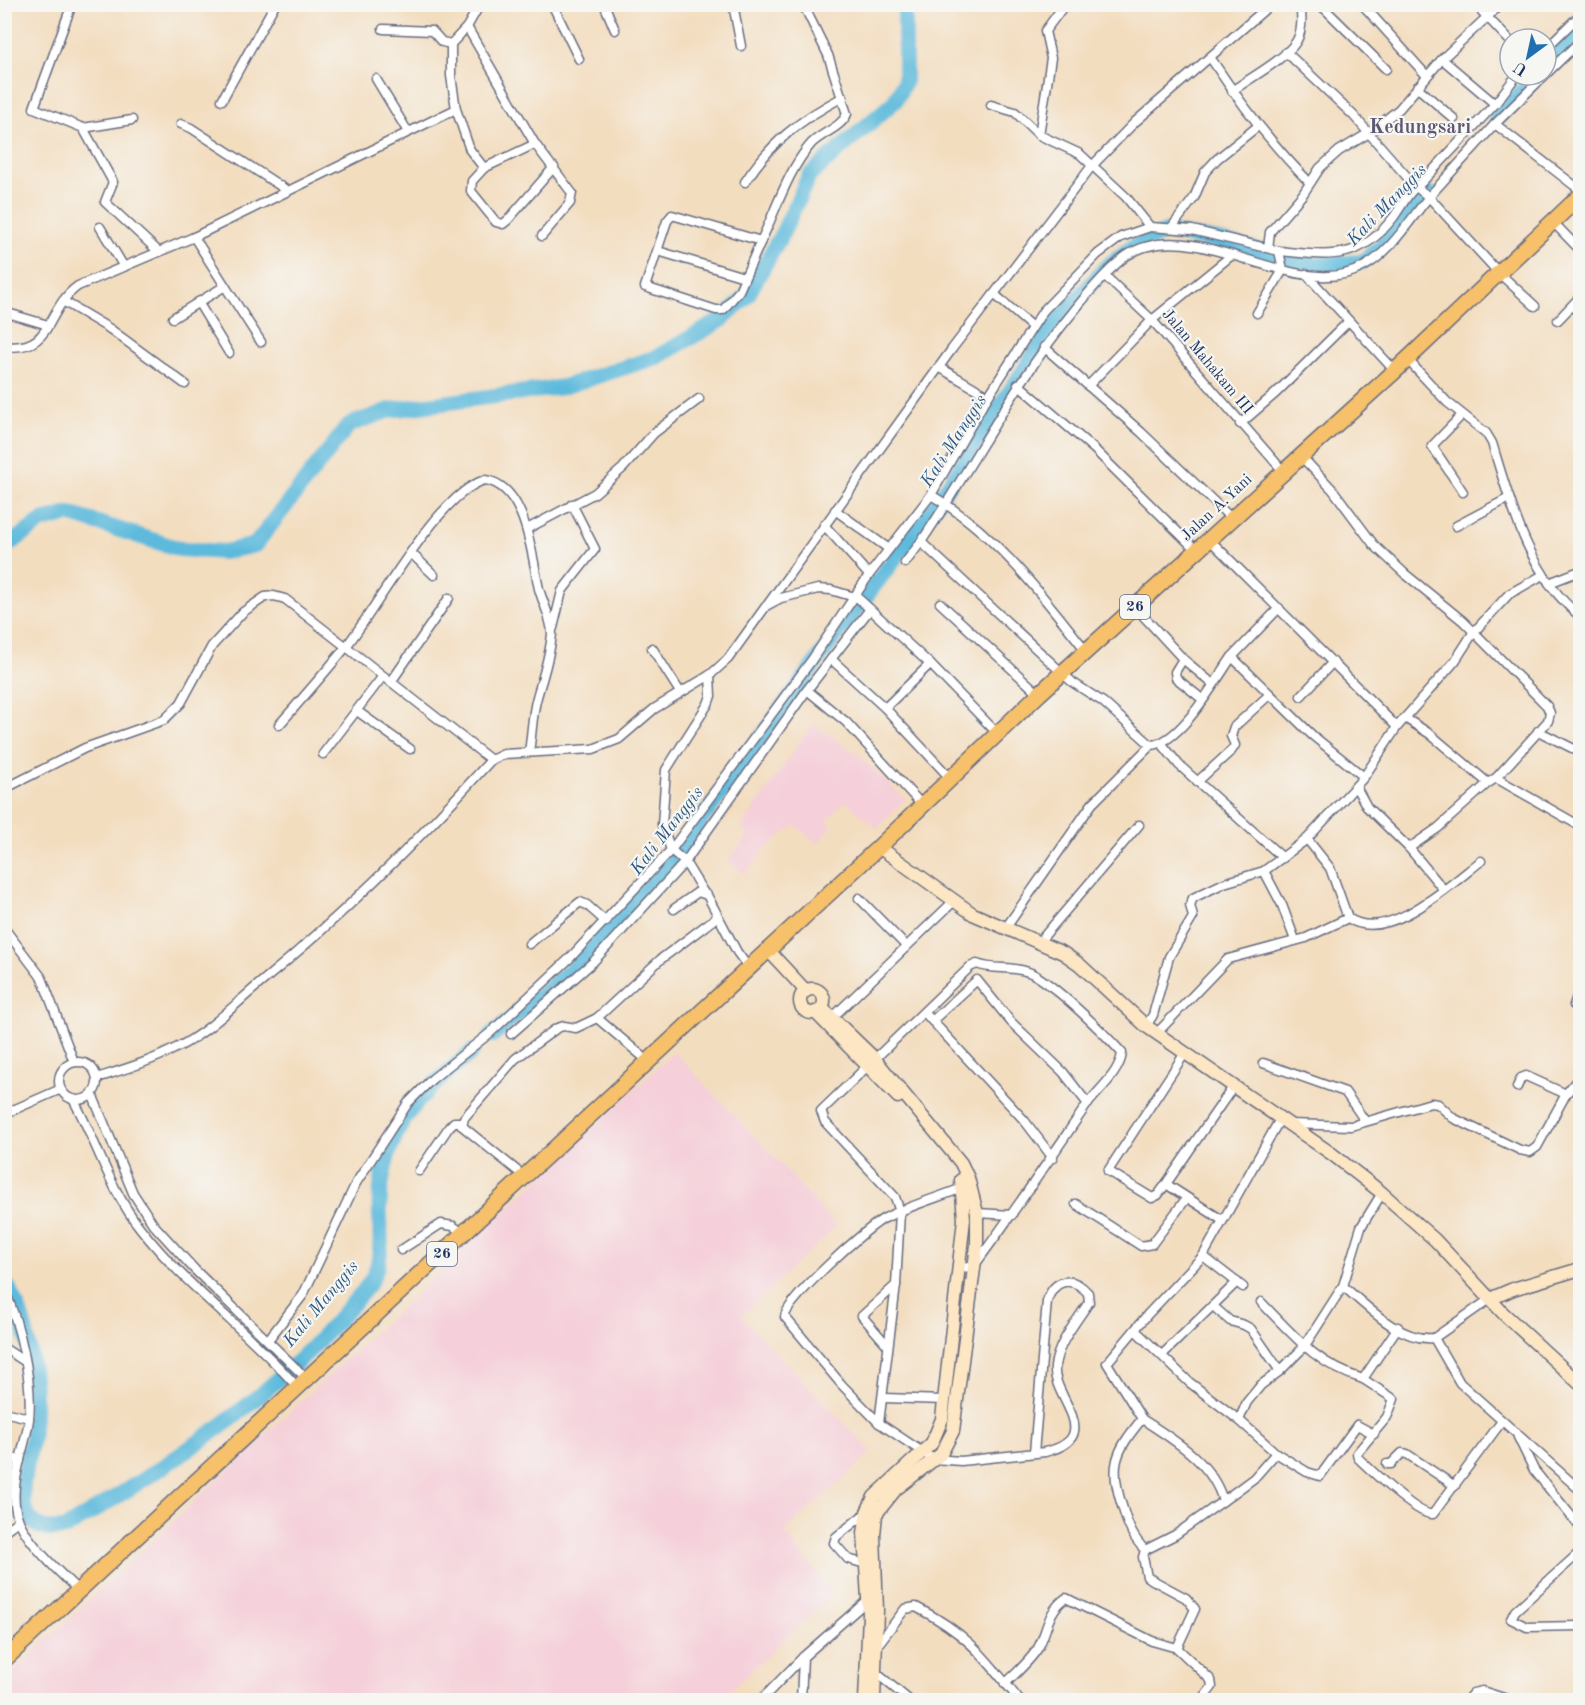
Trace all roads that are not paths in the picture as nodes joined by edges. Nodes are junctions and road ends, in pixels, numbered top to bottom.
1 (72, 4) edge
2 (275, 4) edge
3 (480, 4) edge
4 (552, 4) edge
5 (604, 4) edge
6 (733, 4) edge
7 (803, 4) edge
8 (1065, 4) edge
9 (1270, 4) edge
10 (1317, 4) edge
11 (1362, 4) edge
12 (1475, 4) edge
13 (1501, 4) edge
14 (1300, 5) edge
15 (1581, 15) edge
16 (1488, 16) junction
17 (467, 27) junction
18 (1498, 27) edge
19 (383, 29) dead end
20 (615, 30) dead end
21 (1558, 37) edge
22 (1581, 41) edge
23 (451, 44) junction
24 (741, 46) dead end
25 (1286, 52) junction
26 (1210, 57) junction
27 (579, 59) dead end
28 (1442, 59) junction
29 (1558, 62) edge
30 (1386, 69) dead end
31 (1427, 76) junction
32 (376, 79) dead end
33 (1417, 87) junction
34 (1508, 87) edge
35 (1532, 87) edge
36 (1232, 91) junction
37 (843, 97) junction
38 (222, 100) dead end
39 (1495, 104) junction
40 (991, 105) dead end
41 (456, 109) junction
42 (1454, 119) dead end
43 (132, 120) dead end
44 (181, 124) dead end
45 (1495, 124) junction
46 (1258, 126) junction
47 (83, 128) junction
48 (408, 132) junction
49 (1369, 133) junction
50 (1039, 135) junction
51 (535, 144) junction
52 (554, 167) junction
53 (1091, 167) junction
54 (484, 168) junction
55 (745, 182) dead end
56 (1310, 183) junction
57 (1417, 188) junction
58 (1581, 190) edge
59 (288, 191) junction
60 (1581, 196) edge
61 (1429, 197) junction
62 (1553, 222) junction
63 (100, 227) dead end
64 (1150, 227) junction
65 (1172, 227) junction
66 (542, 236) dead end
67 (194, 237) junction
68 (761, 241) junction
69 (1268, 248) junction
70 (1581, 250) edge
71 (658, 251) junction
72 (159, 252) junction
73 (1280, 252) junction
74 (1232, 255) junction
75 (124, 267) junction
76 (1283, 269) junction
77 (1499, 273) junction
78 (1306, 274) junction
79 (1105, 276) junction
80 (744, 277) junction
81 (225, 285) junction
82 (994, 294) junction
83 (1581, 297) edge
84 (63, 301) junction
85 (198, 302) junction
86 (1535, 306) dead end
87 (4, 312) edge
88 (1257, 313) dead end
89 (173, 318) dead end
90 (1152, 320) junction
91 (1558, 320) dead end
92 (1349, 321) junction
93 (48, 325) junction
94 (1031, 326) junction
95 (261, 342) dead end
96 (4, 346) edge
97 (1044, 346) junction
98 (229, 353) dead end
99 (1407, 359) junction
100 (939, 367) junction
101 (1395, 370) junction
102 (185, 384) dead end
103 (1018, 384) junction
104 (1088, 386) junction
105 (988, 396) junction
106 (699, 399) dead end
107 (1462, 415) junction
108 (1240, 424) junction
109 (1300, 455) junction
110 (1283, 471) junction
111 (1463, 492) dead end
112 (931, 496) junction
113 (1509, 498) junction
114 (572, 504) junction
115 (946, 504) junction
116 (835, 510) junction
117 (1231, 518) junction
118 (824, 525) junction
119 (1456, 526) dead end
120 (527, 529) junction
121 (1209, 539) junction
122 (921, 542) junction
123 (889, 549) junction
124 (1197, 551) junction
125 (411, 554) junction
126 (905, 563) dead end
127 (1581, 571) edge
128 (434, 575) dead end
129 (869, 575) junction
130 (1543, 575) junction
131 (1549, 583) junction
132 (856, 597) junction
133 (449, 598) dead end
134 (940, 603) dead end
135 (766, 606) junction
136 (1135, 607) junction
137 (868, 608) junction
138 (1279, 608) junction
139 (1581, 616) edge
140 (552, 632) junction
141 (1473, 633) junction
142 (345, 648) junction
143 (652, 648) dead end
144 (1087, 652) junction
145 (1232, 657) junction
146 (831, 659) junction
147 (1183, 659) junction
148 (1333, 662) junction
149 (930, 664) junction
150 (1063, 673) junction
151 (710, 675) junction
152 (387, 679) junction
153 (1213, 684) junction
154 (807, 690) junction
155 (680, 692) junction
156 (1039, 694) junction
157 (1269, 695) junction
158 (1301, 696) dead end
159 (1202, 699) junction
160 (885, 708) junction
161 (357, 711) junction
162 (1405, 718) junction
163 (279, 725) dead end
164 (1398, 727) junction
165 (1538, 731) junction
166 (997, 733) junction
167 (1162, 744) junction
168 (1151, 745) junction
169 (410, 749) dead end
170 (529, 752) junction
171 (1581, 752) edge
172 (323, 754) dead end
173 (491, 759) junction
174 (1364, 777) junction
175 (951, 779) junction
176 (1492, 781) junction
177 (1197, 782) junction
178 (1356, 787) junction
179 (4, 789) edge
180 (922, 806) junction
181 (1579, 821) edge
182 (1139, 825) dead end
183 (1307, 839) junction
184 (879, 847) junction
185 (1409, 848) junction
186 (672, 851) junction
187 (1283, 858) junction
188 (1481, 861) dead end
189 (684, 862) junction
190 (1264, 871) junction
191 (1444, 890) junction
192 (704, 893) junction
193 (859, 898) dead end
194 (953, 902) junction
195 (674, 909) dead end
196 (717, 917) junction
197 (1348, 918) junction
198 (606, 922) junction
199 (4, 928) edge
200 (1005, 929) junction
201 (1295, 940) junction
202 (1039, 942) junction
203 (529, 944) dead end
204 (906, 946) junction
205 (767, 949) junction
206 (748, 967) junction
207 (986, 968) junction
208 (977, 980) junction
209 (1581, 988) edge
210 (806, 991) junction
211 (819, 1010) junction
212 (1581, 1011) edge
213 (924, 1012) junction
214 (834, 1016) junction
215 (597, 1018) junction
216 (932, 1021) junction
217 (1146, 1026) junction
218 (1157, 1033) junction
219 (511, 1034) dead end
220 (1185, 1053) junction
221 (648, 1061) junction
222 (871, 1061) junction
223 (74, 1062) junction
224 (1263, 1063) dead end
225 (1581, 1076) edge
226 (97, 1078) junction
227 (1233, 1087) junction
228 (1517, 1087) dead end
229 (61, 1089) junction
230 (92, 1094) junction
231 (1566, 1094) junction
232 (73, 1099) junction
233 (1088, 1104) junction
234 (4, 1114) edge
235 (1284, 1121) junction
236 (1365, 1121) junction
237 (462, 1122) junction
238 (1053, 1158) junction
239 (419, 1172) dead end
240 (525, 1177) junction
241 (1166, 1184) junction
242 (962, 1188) junction
243 (1382, 1193) junction
244 (1186, 1199) junction
245 (1076, 1204) dead end
246 (900, 1212) junction
247 (977, 1213) junction
248 (1012, 1215) junction
249 (1222, 1220) junction
250 (464, 1234) junction
251 (401, 1250) dead end
252 (1203, 1256) junction
253 (974, 1266) junction
254 (958, 1269) junction
255 (1581, 1269) edge
256 (896, 1285) junction
257 (1343, 1286) junction
258 (4, 1289) edge
259 (1490, 1299) junction
260 (1261, 1302) dead end
261 (232, 1306) junction
262 (1213, 1306) junction
263 (224, 1317) junction
264 (1398, 1327) junction
265 (1135, 1330) junction
266 (1434, 1338) junction
267 (268, 1340) junction
268 (888, 1346) junction
269 (1304, 1347) junction
270 (4, 1348) edge
271 (1163, 1354) junction
272 (24, 1360) junction
273 (1280, 1371) junction
274 (1364, 1379) junction
275 (299, 1380) junction
276 (1581, 1384) edge
277 (884, 1398) junction
278 (944, 1400) junction
279 (4, 1412) edge
280 (29, 1418) junction
281 (1142, 1419) junction
282 (1239, 1420) junction
283 (1502, 1420) junction
284 (879, 1423) junction
285 (1515, 1433) junction
286 (1374, 1434) junction
287 (1034, 1453) junction
288 (1276, 1453) junction
289 (4, 1454) edge
290 (928, 1455) junction
291 (20, 1461) junction
292 (1387, 1464) dead end
293 (1455, 1486) junction
294 (1581, 1490) edge
295 (4, 1493) edge
296 (14, 1495) junction
297 (1223, 1501) junction
298 (867, 1512) junction
299 (18, 1521) junction
300 (1581, 1527) edge
301 (4, 1531) edge
302 (1581, 1552) edge
303 (1144, 1553) junction
304 (871, 1566) junction
305 (80, 1592) junction
306 (872, 1598) junction
307 (1581, 1626) edge
308 (1177, 1648) junction
309 (875, 1649) junction
310 (803, 1657) junction
311 (4, 1660) edge
312 (875, 1672) junction
313 (1005, 1684) junction
314 (761, 1701) edge
315 (801, 1701) edge
316 (865, 1701) edge
317 (874, 1701) edge
318 (909, 1701) edge
319 (1019, 1701) edge
320 (1202, 1701) edge
321 (1467, 1701) edge
322 (1510, 1701) edge

1 - 47 street
2 - 38 street
3 - 17 street
4 - 27 street
5 - 20 street
6 - 24 street
7 - 37 street
8 - 50 street
9 - 26 street
10 - 30 street
11 - 31 street
12 - 16 street
13 - 16 street
14 - 25 street
15 - 21 street
16 - 18 street
16 - 28 street
17 - 23 street
17 - 51 street
19 - 23 street
22 - 29 street
23 - 41 street
25 - 36 street
25 - 49 street
26 - 36 street
26 - 53 street
28 - 31 street
28 - 39 street
31 - 33 street
32 - 48 street
33 - 42 street
33 - 49 street
34 - 39 street
35 - 45 street
36 - 46 street
37 - 55 street
37 - 68 street
39 - 57 street
40 - 50 street
41 - 48 street
41 - 54 street
43 - 47 street
44 - 59 street
45 - 58 street
45 - 61 street
46 - 56 street
46 - 65 street
47 - 72 street
48 - 59 street
49 - 56 street
49 - 57 street
50 - 53 street
51 - 52 street
51 - 54 street
52 - 54 street
52 - 66 street
53 - 64 street
53 - 82 street
56 - 69 street
57 - 61 street
57 - 73 street
59 - 67 street
60 - 62 highway, Jalan A.Yani / 26
61 - 77 street
61 - 78 street
62 - 70 street
62 - 77 highway, Jalan A.Yani / 26
63 - 75 street
64 - 65 street
64 - 94 street
65 - 69 street
67 - 72 street
67 - 81 street
68 - 71 street
68 - 80 street
69 - 73 street
71 - 80 street
71 - 80 street
72 - 75 street
73 - 76 street
74 - 76 street
74 - 79 street
74 - 90 street
75 - 84 street
76 - 78 street
76 - 88 street
77 - 86 street
77 - 99 highway, Jalan A.Yani / 26
78 - 92 street
79 - 90 street, Jalan Mahakam III
79 - 97 street
81 - 85 street
81 - 95 street
82 - 94 street
82 - 100 street
83 - 91 street
84 - 93 street
84 - 102 street
85 - 89 street
85 - 98 street
87 - 93 street
90 - 104 street
90 - 108 street, Jalan Mahakam III
92 - 101 street
92 - 108 street
93 - 96 street
94 - 105 street
97 - 103 street
97 - 104 street
99 - 101 highway, Jalan A.Yani / 26
99 - 107 street
100 - 105 street
100 - 116 street
101 - 109 highway, Jalan A.Yani / 26
103 - 115 street
103 - 124 street
104 - 117 street
105 - 112 street
106 - 114 street
107 - 111 street
107 - 113 street
108 - 110 street, Jalan Mahakam III
109 - 110 highway, Jalan A.Yani / 26
109 - 141 street
110 - 117 highway, Jalan A.Yani / 26
112 - 115 street
112 - 123 street
113 - 119 street
113 - 130 street
114 - 120 street
114 - 140 street
115 - 122 street
115 - 144 street
116 - 118 street
116 - 123 street
117 - 121 highway, Jalan A.Yani / 26
118 - 129 street
118 - 135 street
120 - 125 street
120 - 140 street
121 - 124 highway, Jalan A.Yani / 26
121 - 138 street
122 - 126 street
122 - 150 street
123 - 129 street
124 - 136 highway, Jalan A.Yani / 26
125 - 128 street
125 - 142 street
127 - 131 street
129 - 132 street
130 - 131 street
130 - 141 street
131 - 139 street
132 - 135 street
132 - 137 street
132 - 186 street
133 - 152 street
134 - 156 street
135 - 151 street
136 - 144 highway, Jalan A.Yani / 26
136 - 147 street
137 - 146 street
137 - 149 street
138 - 145 street
138 - 148 street
140 - 170 street
141 - 162 street
141 - 165 street
142 - 152 street
142 - 163 street
142 - 179 street
143 - 155 street
144 - 150 highway, Jalan A.Yani / 26
145 - 153 street
145 - 157 street
146 - 154 street
146 - 160 street
147 - 153 street
147 - 159 street
148 - 158 street
148 - 164 street
149 - 160 street
149 - 166 street
150 - 156 highway, Jalan A.Yani / 26
150 - 168 street
151 - 155 street
151 - 186 street
152 - 161 street
152 - 173 street
153 - 159 street
154 - 180 street
154 - 189 street
155 - 170 street
156 - 166 highway, Jalan A.Yani / 26
157 - 174 street
157 - 177 street
159 - 167 street
160 - 175 street
161 - 169 street
161 - 172 street
162 - 164 street
162 - 176 street
164 - 174 street
165 - 171 street
165 - 176 street
166 - 175 highway, Jalan A.Yani / 26
167 - 168 street
167 - 177 street
168 - 200 street
170 - 173 street
173 - 226 street
174 - 178 street
175 - 180 highway, Jalan A.Yani / 26
176 - 181 street
176 - 185 street
177 - 187 street
178 - 183 street
178 - 185 street
180 - 184 highway, Jalan A.Yani / 26
182 - 202 street
183 - 187 street
183 - 197 street
184 - 194 street
184 - 205 highway, 26
185 - 191 street
186 - 189 street
186 - 198 street
187 - 190 street
188 - 191 street
189 - 192 street
189 - 219 street
190 - 201 street
190 - 217 street
191 - 197 street
192 - 195 street
192 - 196 street
193 - 204 street
194 - 200 street
194 - 204 street
196 - 206 street
196 - 215 street
197 - 201 street
198 - 203 street
198 - 267 street
199 - 223 street
200 - 202 street
201 - 218 street
202 - 217 street
204 - 214 street
205 - 206 highway, 26
205 - 210 street
206 - 221 highway, 26
207 - 208 street
207 - 213 street
207 - 233 street
208 - 216 street
208 - 233 street
209 - 212 street
210 - 211 street
210 - 211 street
211 - 214 street
211 - 222 street
213 - 216 street
213 - 222 street
214 - 222 street
215 - 221 street
215 - 237 street
216 - 238 street
217 - 218 street
218 - 220 street
220 - 227 street
220 - 241 street
221 - 240 highway, 26
222 - 242 street
222 - 246 street
222 - 247 street
223 - 226 street
223 - 229 street
224 - 236 street
225 - 231 street
226 - 230 street
227 - 235 street
227 - 241 street
228 - 231 street
229 - 232 street
229 - 234 street
230 - 232 street
230 - 261 street
231 - 236 street
232 - 263 street
233 - 238 street
235 - 236 street
235 - 243 street
235 - 249 street
237 - 239 street
237 - 240 street
238 - 248 street
240 - 250 highway, 26
241 - 244 street
242 - 246 street
242 - 254 street
243 - 257 street
243 - 259 street
244 - 245 street
244 - 249 street
246 - 256 street
246 - 284 street
247 - 248 street
247 - 253 street
248 - 253 street
249 - 252 street
250 - 251 street
250 - 275 highway, 26
252 - 262 street
252 - 265 street
253 - 254 street
253 - 290 street
254 - 278 street
255 - 259 street
256 - 268 street
256 - 268 street
257 - 264 street
257 - 269 street
258 - 272 street
259 - 266 street
259 - 276 street
260 - 269 street
261 - 263 street
261 - 267 street
262 - 271 street
262 - 273 street
263 - 275 street
264 - 266 street
264 - 274 street
265 - 271 street
265 - 281 street
266 - 283 street
267 - 275 street
268 - 277 street
269 - 273 street
269 - 274 street
270 - 272 street
271 - 282 street
272 - 280 street
273 - 282 street
274 - 286 street
275 - 305 highway, 26
277 - 278 street
277 - 284 street
278 - 290 street
279 - 280 street
280 - 291 street
281 - 297 street
281 - 303 street
282 - 288 street
283 - 285 street
283 - 293 street
284 - 290 street
285 - 294 street
285 - 300 street
286 - 288 street
286 - 293 street
287 - 287 street
287 - 290 street
288 - 297 street
289 - 291 street
290 - 298 street
290 - 304 street
291 - 296 street
292 - 293 street
295 - 296 street
296 - 299 street
297 - 303 street
298 - 304 street
298 - 304 street
299 - 301 street
299 - 305 street
302 - 307 street
303 - 308 street
304 - 306 street
305 - 311 highway, 26
306 - 309 street
306 - 310 street
306 - 316 street
308 - 313 street
308 - 320 street
309 - 312 street
309 - 313 street
310 - 314 street
310 - 315 street
312 - 317 street
312 - 318 street
313 - 319 street
321 - 322 street

